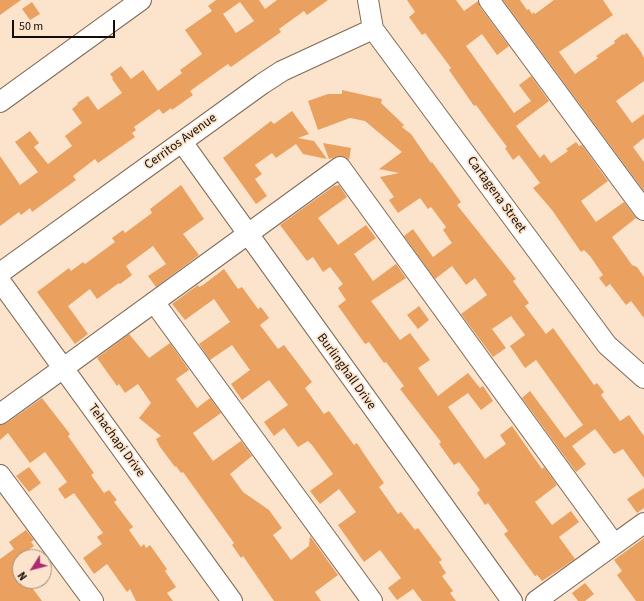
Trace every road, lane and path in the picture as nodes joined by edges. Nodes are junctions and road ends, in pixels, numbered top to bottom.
1 (141, 0) edge
2 (368, 0) edge
3 (489, 0) edge
4 (373, 29) junction
5 (0, 102) edge
6 (182, 142) junction
7 (644, 210) edge
8 (247, 235) junction
9 (0, 273) edge
10 (0, 281) edge
11 (154, 302) junction
12 (63, 368) junction
13 (644, 378) edge
14 (0, 414) edge
15 (0, 475) edge
16 (644, 523) edge
17 (614, 544) junction
18 (93, 601) edge
19 (232, 601) edge
20 (372, 601) edge
21 (512, 601) edge
22 (536, 601) edge

1 - 5 street
2 - 4 street, Cartagena Street
3 - 7 street
4 - 6 street, Cerritos Avenue
4 - 13 street, Cartagena Street
6 - 8 street, Burlinghall Drive
6 - 9 street, Cerritos Avenue
8 - 11 street
8 - 17 street
8 - 21 street, Burlinghall Drive
10 - 12 street, Tehachapi Drive
11 - 12 street
11 - 20 street
12 - 14 street
12 - 19 street, Tehachapi Drive
15 - 18 street
16 - 17 street
17 - 22 street

